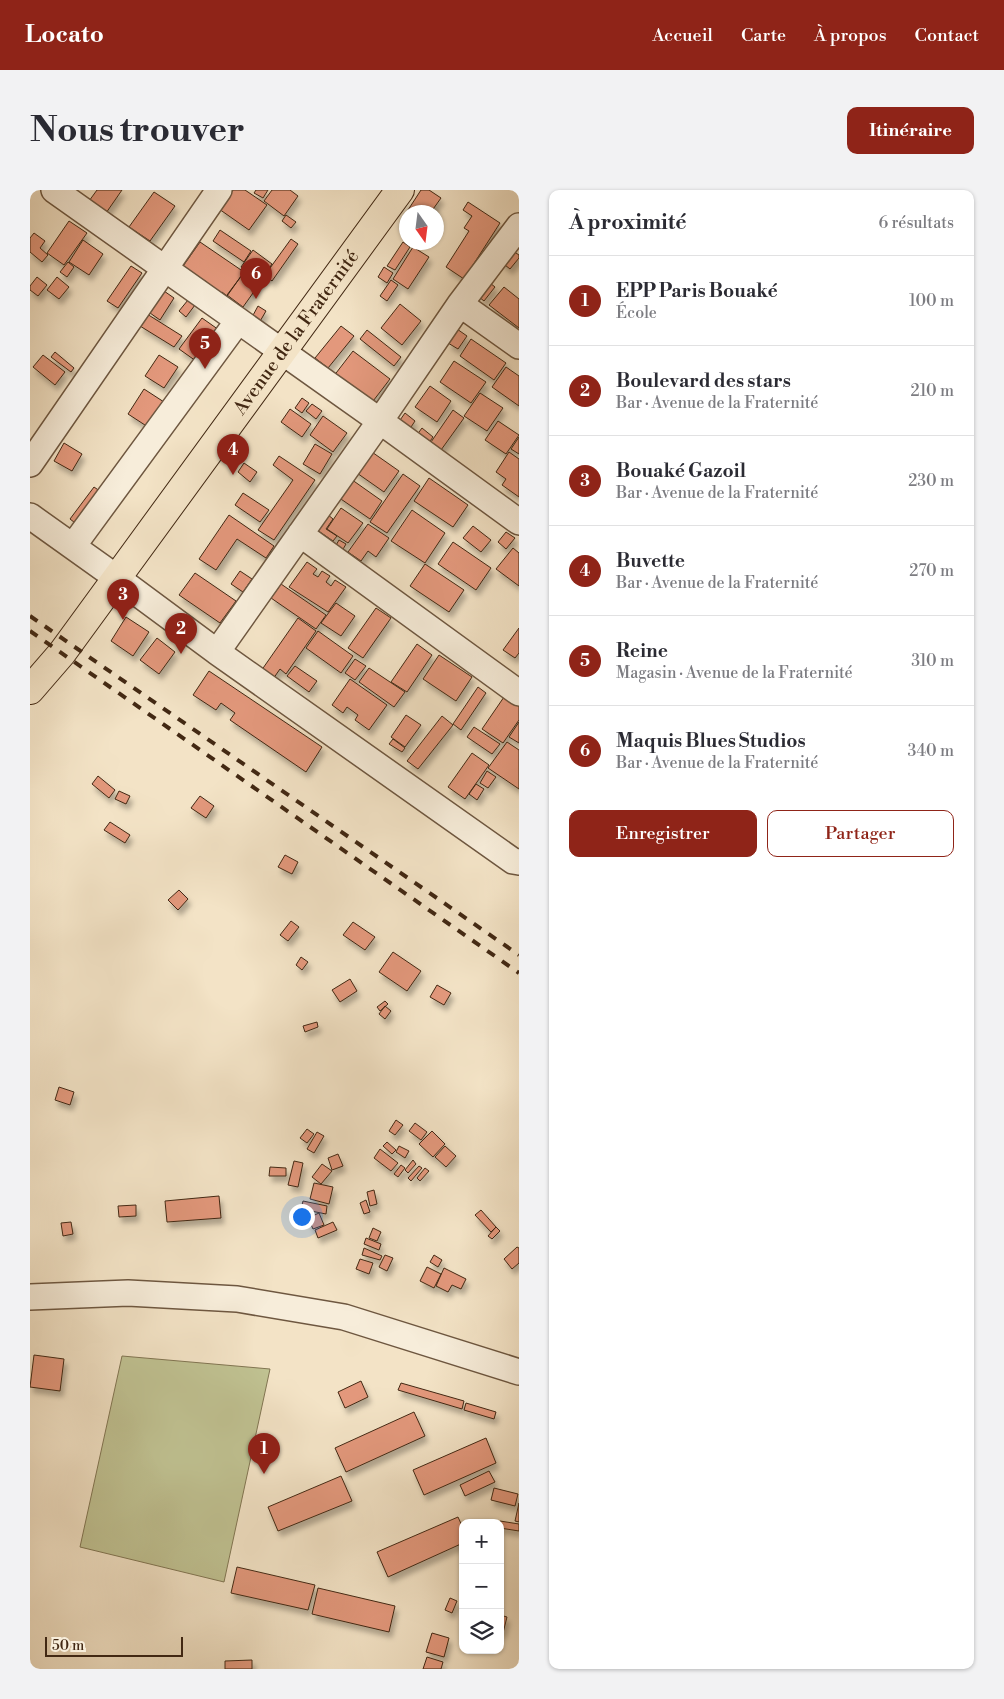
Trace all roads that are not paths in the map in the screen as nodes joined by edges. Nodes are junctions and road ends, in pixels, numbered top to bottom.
1 (54, 190) edge
2 (219, 190) edge
3 (400, 190) edge
4 (519, 226) edge
5 (165, 269) junction
6 (460, 304) junction
7 (238, 321) junction
8 (519, 346) edge
9 (282, 352) junction
10 (380, 422) junction
11 (30, 464) edge
12 (30, 516) edge
13 (519, 522) edge
14 (300, 534) junction
15 (73, 546) junction
16 (117, 578) junction
17 (216, 652) junction
18 (30, 690) edge
19 (519, 693) edge
20 (519, 862) edge
21 (30, 1297) edge
22 (519, 1372) edge

1 - 5 street
2 - 5 street
3 - 9 main road, Avenue de la Fraternité
4 - 6 street
5 - 7 street
5 - 11 street
6 - 8 street
6 - 10 street
7 - 9 street
7 - 15 street
9 - 10 street
9 - 16 main road, Avenue de la Fraternité
10 - 13 street
10 - 14 street
12 - 15 street
14 - 17 street
14 - 19 street
15 - 16 street
16 - 17 street
16 - 18 main road, Avenue de la Fraternité
17 - 20 street
21 - 22 street

